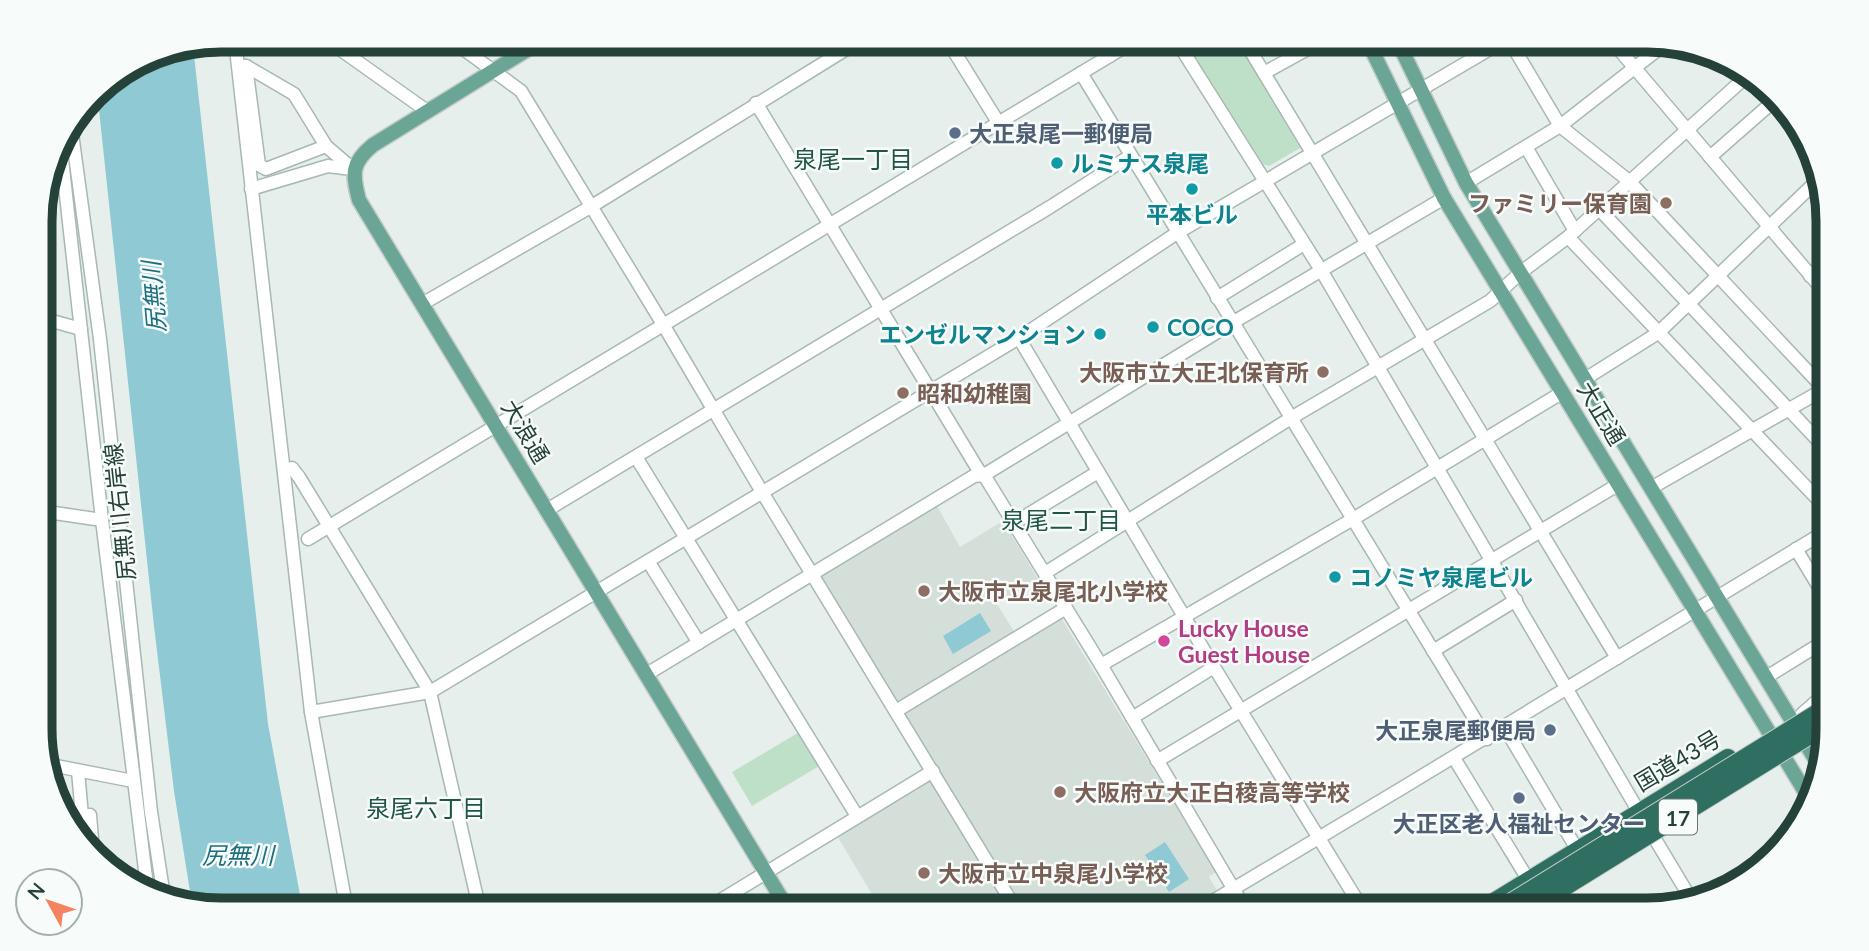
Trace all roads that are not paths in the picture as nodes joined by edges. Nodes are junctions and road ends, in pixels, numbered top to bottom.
1 (955, 52) edge
2 (1108, 52) edge
3 (1116, 52) edge
4 (1184, 52) edge
5 (1251, 52) edge
6 (1302, 52) edge
7 (1373, 52) edge
8 (1403, 52) edge
9 (1486, 52) edge
10 (1514, 52) edge
11 (1621, 52) edge
12 (238, 53) edge
13 (345, 53) edge
14 (468, 53) edge
15 (523, 53) edge
16 (840, 53) edge
17 (1654, 53) edge
18 (1110, 56) junction
19 (242, 67) junction
20 (1634, 68) junction
21 (494, 71) junction
22 (1264, 73) junction
23 (1081, 74) junction
24 (1741, 81) edge
25 (1421, 89) junction
26 (756, 103) junction
27 (1397, 103) junction
28 (1770, 105) edge
29 (427, 111) junction
30 (998, 122) junction
31 (1560, 126) junction
32 (1688, 130) junction
33 (73, 141) edge
34 (326, 146) junction
35 (1526, 147) junction
36 (1313, 152) junction
37 (1130, 156) junction
38 (1710, 157) junction
39 (63, 164) edge
40 (354, 170) junction
41 (1265, 180) junction
42 (1629, 181) junction
43 (1466, 183) junction
44 (1812, 184) edge
45 (251, 189) junction
46 (1444, 198) junction
47 (592, 206) junction
48 (1599, 209) junction
49 (830, 224) junction
50 (1768, 226) junction
51 (1177, 233) junction
52 (1571, 234) junction
53 (1368, 242) junction
54 (1304, 244) junction
55 (1321, 271) junction
56 (1816, 271) edge
57 (1520, 273) junction
58 (1719, 275) junction
59 (1810, 276) junction
60 (1816, 283) edge
61 (1502, 290) junction
62 (1217, 298) junction
63 (422, 304) junction
64 (1689, 304) junction
65 (882, 309) junction
66 (53, 321) edge
67 (1232, 323) junction
68 (664, 326) junction
69 (81, 329) junction
70 (1658, 333) junction
71 (1019, 338) junction
72 (1426, 340) junction
73 (1378, 367) junction
74 (1816, 378) edge
75 (1585, 379) junction
76 (931, 389) junction
77 (1563, 392) junction
78 (1816, 396) edge
79 (713, 410) junction
80 (1789, 410) junction
81 (1291, 418) junction
82 (496, 425) junction
83 (1070, 425) junction
84 (1752, 432) junction
85 (1816, 439) edge
86 (1484, 440) junction
87 (636, 457) junction
88 (1438, 468) junction
89 (284, 470) junction
90 (1098, 472) junction
91 (984, 475) junction
92 (1619, 484) junction
93 (1651, 488) junction
94 (762, 492) junction
95 (1816, 498) edge
96 (547, 510) junction
97 (52, 513) edge
98 (1353, 519) junction
99 (102, 520) junction
100 (1128, 521) junction
101 (1014, 523) junction
102 (329, 526) junction
103 (1539, 532) junction
104 (687, 537) junction
105 (1816, 537) edge
106 (308, 539) dead end
107 (1796, 549) junction
108 (1492, 560) junction
109 (648, 561) junction
110 (813, 573) junction
111 (1045, 573) junction
112 (1816, 582) edge
113 (597, 591) junction
114 (1716, 596) junction
115 (1516, 600) junction
116 (1066, 608) junction
117 (1695, 609) junction
118 (1409, 611) junction
119 (1185, 616) junction
120 (738, 620) junction
121 (699, 643) junction
122 (1816, 647) edge
123 (1433, 651) junction
124 (1617, 657) junction
125 (1101, 665) junction
126 (1214, 667) junction
127 (647, 674) junction
128 (1765, 678) junction
129 (1568, 689) junction
130 (430, 692) junction
131 (1816, 701) edge
132 (1816, 705) edge
133 (896, 711) junction
134 (1242, 711) junction
135 (311, 712) junction
136 (1816, 714) edge
137 (1797, 717) junction
138 (1132, 718) junction
139 (1505, 728) junction
140 (1816, 731) edge
141 (1769, 734) junction
142 (1487, 739) junction
143 (1816, 739) edge
144 (1806, 745) junction
145 (1815, 745) edge
146 (1814, 757) edge
147 (1454, 758) junction
148 (1785, 758) junction
149 (1157, 761) junction
150 (57, 766) edge
151 (78, 771) junction
152 (933, 771) junction
153 (133, 781) junction
154 (1805, 791) edge
155 (1639, 812) junction
156 (76, 815) edge
157 (856, 817) junction
158 (78, 818) edge
159 (92, 838) edge
160 (1320, 838) junction
161 (1655, 839) junction
162 (1578, 851) junction
163 (766, 872) junction
164 (146, 881) edge
165 (1529, 881) junction
166 (163, 888) edge
167 (1233, 890) junction
168 (1687, 893) edge
169 (345, 898) edge
170 (477, 898) edge
171 (724, 898) edge
172 (781, 898) edge
173 (1009, 898) edge
174 (1220, 898) edge
175 (1238, 898) edge
176 (1355, 898) edge
177 (1500, 898) edge
178 (1518, 898) edge
179 (1546, 898) edge
180 (1559, 898) edge

1 - 30 street
2 - 18 street
3 - 18 street
4 - 41 street
5 - 22 street
6 - 22 street
7 - 27 main road, 大正通
8 - 25 main road, 大正通
9 - 25 street
10 - 31 street
11 - 20 street
12 - 19 street
13 - 29 street
14 - 21 street
15 - 21 main road
16 - 26 street
17 - 20 street
18 - 23 street
19 - 34 street
19 - 34 street
19 - 45 street
20 - 31 street
20 - 32 street
21 - 29 main road
21 - 47 street
22 - 36 street
23 - 30 street
23 - 37 street
24 - 32 street
25 - 27 street
25 - 43 main road, 大正通
26 - 47 street
26 - 49 street
27 - 36 street
27 - 46 main road, 大正通
28 - 38 street
29 - 40 main road
30 - 49 street
31 - 35 street
31 - 42 street
32 - 38 street
32 - 42 street
33 - 166 street, 尻無川右岸線
34 - 40 street
35 - 43 street
35 - 52 street
36 - 41 street
36 - 53 street
37 - 51 street
37 - 65 street
38 - 50 street
39 - 69 street, 尻無川右岸線
40 - 45 street
40 - 63 main road, 大浪通
41 - 51 street
41 - 54 street
42 - 48 street
42 - 58 street
43 - 57 main road, 大正通
44 - 50 street
45 - 89 street
46 - 53 street
46 - 61 main road, 大正通
47 - 63 street
47 - 68 street
48 - 52 street
48 - 64 street
49 - 65 street
49 - 68 street
50 - 58 street
50 - 59 street
51 - 62 street
51 - 71 street
52 - 57 street
52 - 70 street
53 - 55 street
53 - 72 street
54 - 55 street
54 - 62 street
55 - 67 street
55 - 73 street
56 - 59 street
57 - 61 street
57 - 75 main road, 大正通
58 - 64 street
58 - 74 street
59 - 60 street
61 - 72 street
61 - 77 main road, 大正通
62 - 67 street
63 - 82 main road, 大浪通
64 - 70 street
64 - 80 street
65 - 76 street
65 - 79 street
66 - 69 street
67 - 81 street
67 - 83 street
68 - 79 street
68 - 82 street
69 - 99 street, 尻無川右岸線
70 - 75 street
70 - 84 street
71 - 76 street
71 - 83 street
72 - 73 street
72 - 86 street
73 - 81 street
73 - 88 street
75 - 93 main road, 大正通
76 - 91 street
76 - 94 street
77 - 86 street
77 - 92 main road, 大正通
78 - 80 street
79 - 87 street
79 - 94 street
80 - 84 street
80 - 85 street
81 - 98 street
81 - 100 street
82 - 96 main road, 大浪通
82 - 102 street
83 - 90 street
83 - 91 street
84 - 93 street
84 - 95 street
86 - 88 street
86 - 103 street
87 - 96 street
87 - 104 street
88 - 98 street
88 - 108 street
89 - 102 street
89 - 135 street
90 - 100 street
90 - 101 street
91 - 101 street
91 - 110 street
92 - 103 street
92 - 117 main road, 大正通
93 - 114 main road, 大正通
94 - 104 street
94 - 110 street
96 - 113 main road, 大浪通
97 - 99 street
98 - 118 street
98 - 119 street
99 - 153 street, 尻無川右岸線
100 - 111 street
100 - 119 street
101 - 111 street
102 - 106 street
102 - 130 street
103 - 108 street
103 - 124 street
104 - 109 street
104 - 120 street
105 - 107 street
107 - 112 street
107 - 114 street
108 - 115 street
108 - 118 street
109 - 113 street
109 - 121 street
110 - 120 street
110 - 133 street
111 - 116 street
113 - 127 main road, 大浪通
113 - 130 street
114 - 117 street
114 - 128 main road, 大正通
115 - 123 street
115 - 129 street
116 - 125 street
116 - 133 street
117 - 124 street
117 - 141 main road, 大正通
118 - 123 street
118 - 134 street
119 - 125 street
119 - 126 street
120 - 121 street
120 - 157 street
121 - 127 street
122 - 128 street
123 - 142 street
124 - 129 street
125 - 138 street
126 - 134 street
126 - 138 street
127 - 163 main road, 大浪通
128 - 137 main road, 大正通
129 - 139 street
129 - 155 street
130 - 135 street
130 - 170 street
131 - 137 street
132 - 137 highway, 国道43号
133 - 152 street
134 - 149 street
134 - 160 street
135 - 169 street
136 - 178 highway, 17, bridge
137 - 141 highway, 国道43号
137 - 144 main road, 大正通
138 - 149 street
139 - 142 street
139 - 162 street
140 - 179 highway, 17, bridge
141 - 148 main road, 大正通
141 - 155 highway, 国道43号
142 - 147 street
143 - 144 highway
144 - 145 street
144 - 146 main road, 大正通
144 - 148 highway
147 - 160 street
147 - 165 street
148 - 154 main road, 大正通
148 - 161 highway
149 - 167 street
150 - 151 street
151 - 153 street
151 - 156 street
152 - 157 street
152 - 173 street
153 - 164 street, 尻無川右岸線
155 - 162 highway, 国道43号
157 - 163 street
158 - 159 street
160 - 167 street
160 - 176 street
161 - 168 street
161 - 180 highway
162 - 165 highway, 国道43号
163 - 171 street
163 - 172 main road, 大浪通
165 - 177 highway, 国道43号
167 - 174 street
167 - 175 street

